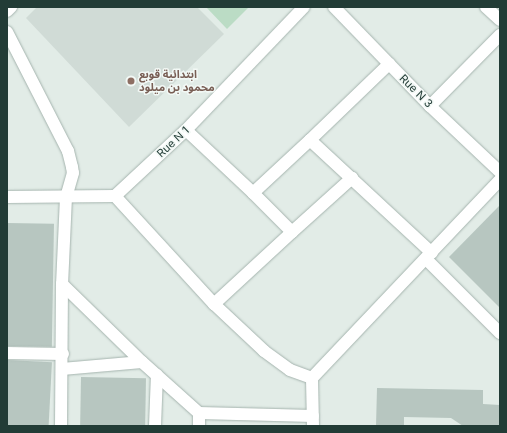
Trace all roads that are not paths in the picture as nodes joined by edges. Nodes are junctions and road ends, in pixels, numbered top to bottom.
1 (11, 7) edge
2 (304, 7) edge
3 (334, 7) edge
4 (486, 7) edge
5 (7, 11) edge
6 (500, 20) edge
7 (7, 32) edge
8 (500, 35) edge
9 (388, 64) junction
10 (430, 106) junction
11 (186, 130) junction
12 (310, 140) junction
13 (500, 172) edge
14 (352, 178) junction
15 (500, 180) edge
16 (253, 193) junction
17 (115, 196) junction
18 (7, 197) edge
19 (66, 197) junction
20 (292, 232) junction
21 (429, 256) junction
22 (62, 284) junction
23 (214, 304) junction
24 (500, 333) edge
25 (7, 353) edge
26 (63, 354) junction
27 (142, 362) junction
28 (62, 369) junction
29 (157, 375) junction
30 (312, 378) junction
31 (199, 413) junction
32 (313, 421) edge
33 (61, 426) edge
34 (155, 426) edge
35 (199, 426) edge

1 - 5 street
2 - 11 street, Rue N 1
3 - 9 street, Rue N 3
4 - 6 street
7 - 19 street
8 - 10 street
9 - 10 street, Rue N 3
9 - 12 street
10 - 13 street, Rue N 3
11 - 16 street
11 - 17 street, Rue N 1
12 - 14 street
12 - 16 street
14 - 20 street
14 - 21 street
15 - 21 street
16 - 20 street
17 - 19 street
17 - 23 street
18 - 19 street
19 - 22 street
20 - 23 street
21 - 24 street
21 - 30 street
22 - 26 street
22 - 27 street
23 - 30 street
25 - 26 street
26 - 28 street
27 - 28 street
27 - 29 street
28 - 33 street
29 - 31 street
29 - 34 street
30 - 32 street
31 - 32 street
31 - 35 street

